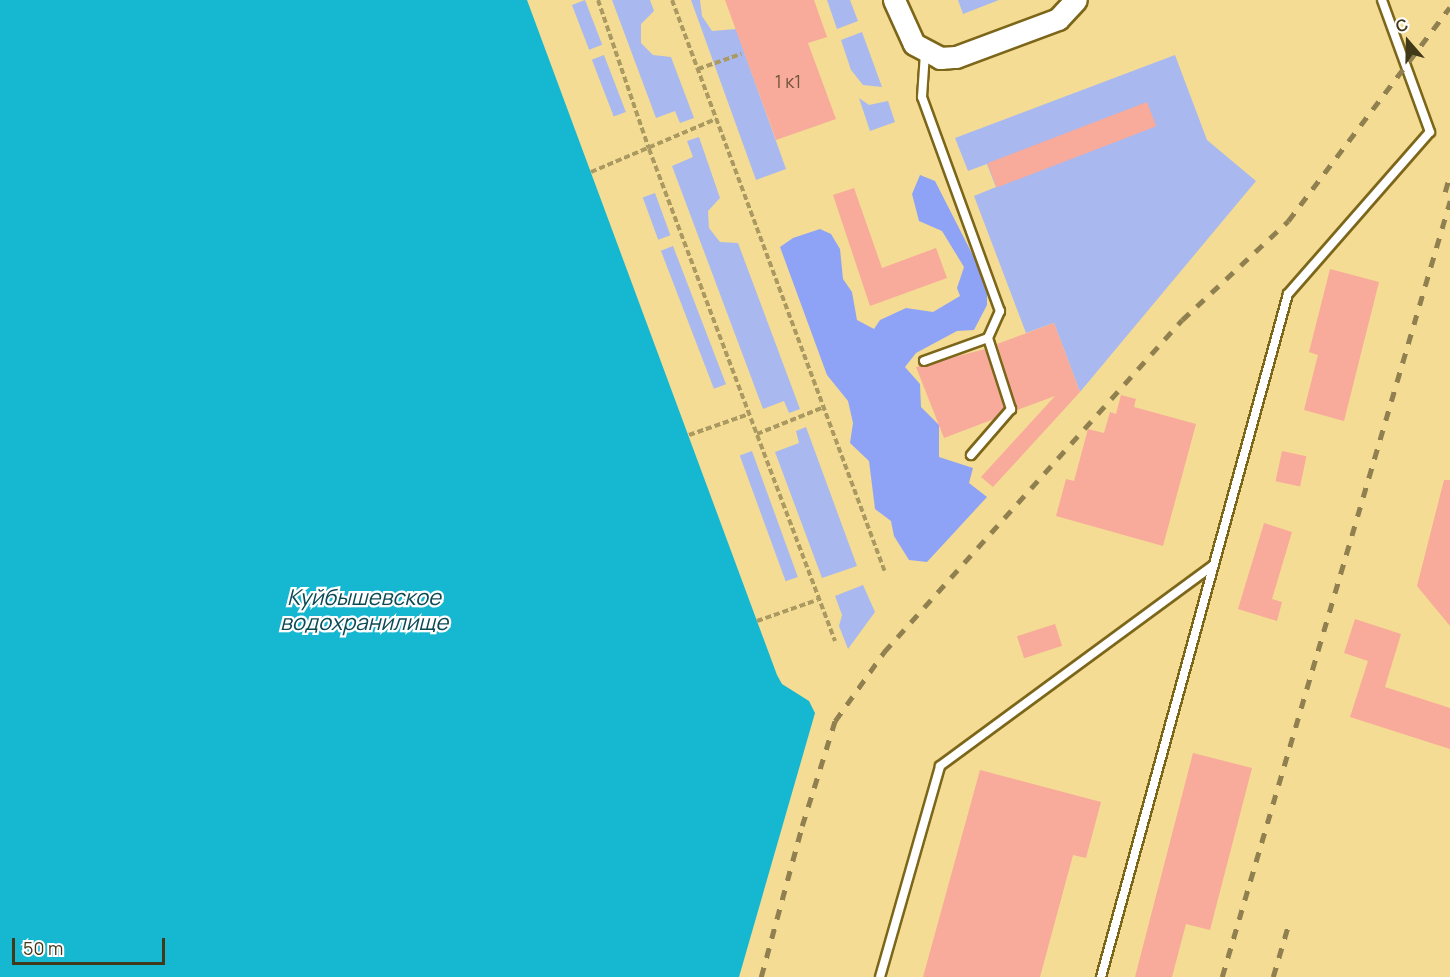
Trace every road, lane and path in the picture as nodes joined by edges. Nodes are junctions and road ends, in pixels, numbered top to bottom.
1 (597, 0) edge
2 (672, 0) edge
3 (894, 0) edge
4 (1076, 0) edge
5 (1382, 0) edge
6 (925, 52) junction
7 (741, 54) dead end
8 (698, 69) junction
9 (716, 119) junction
10 (649, 149) junction
11 (591, 172) dead end
12 (988, 338) junction
13 (924, 362) dead end
14 (824, 407) junction
15 (749, 414) junction
16 (757, 434) junction
17 (689, 435) dead end
18 (971, 454) dead end
19 (1213, 566) junction
20 (885, 572) dead end
21 (817, 600) junction
22 (757, 621) dead end
23 (835, 641) dead end
24 (880, 977) edge
25 (1101, 977) edge

1 - 10 path
2 - 8 path
3 - 6 street
4 - 6 street
5 - 19 lane
6 - 12 lane
7 - 8 path
8 - 9 path
9 - 10 path
9 - 14 path
10 - 11 path
10 - 15 path
12 - 13 lane
12 - 18 lane
14 - 16 path
14 - 20 path
15 - 16 path
15 - 17 path
16 - 21 path
19 - 24 lane
19 - 25 lane
21 - 22 path
21 - 23 path

